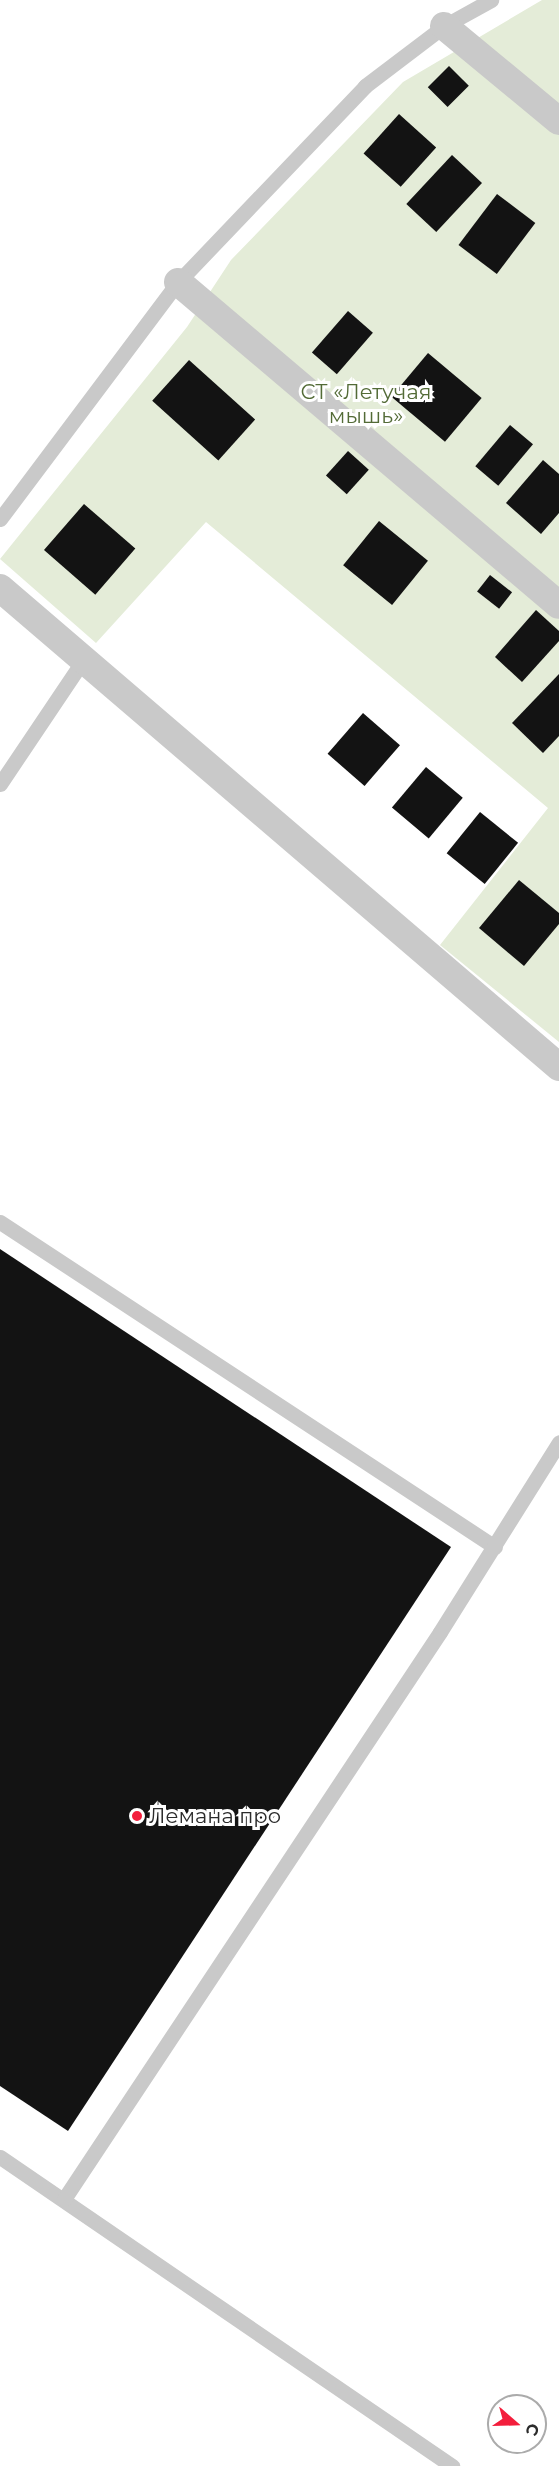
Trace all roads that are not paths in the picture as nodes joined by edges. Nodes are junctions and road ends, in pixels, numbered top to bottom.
1 (491, 0) edge
2 (444, 26) junction
3 (559, 121) edge
4 (178, 282) junction
5 (0, 519) edge
6 (0, 588) edge
7 (559, 605) edge
8 (84, 659) junction
9 (0, 784) edge
10 (559, 1067) edge
11 (0, 1222) edge
12 (559, 1442) edge
13 (495, 1547) junction
14 (0, 2157) edge
15 (64, 2199) junction
16 (452, 2466) edge

1 - 2 lane
2 - 3 street
2 - 4 lane
4 - 5 lane
4 - 7 street
6 - 8 street
8 - 9 lane
8 - 10 street
11 - 13 lane
12 - 13 lane
13 - 15 lane
14 - 15 lane
15 - 16 lane

